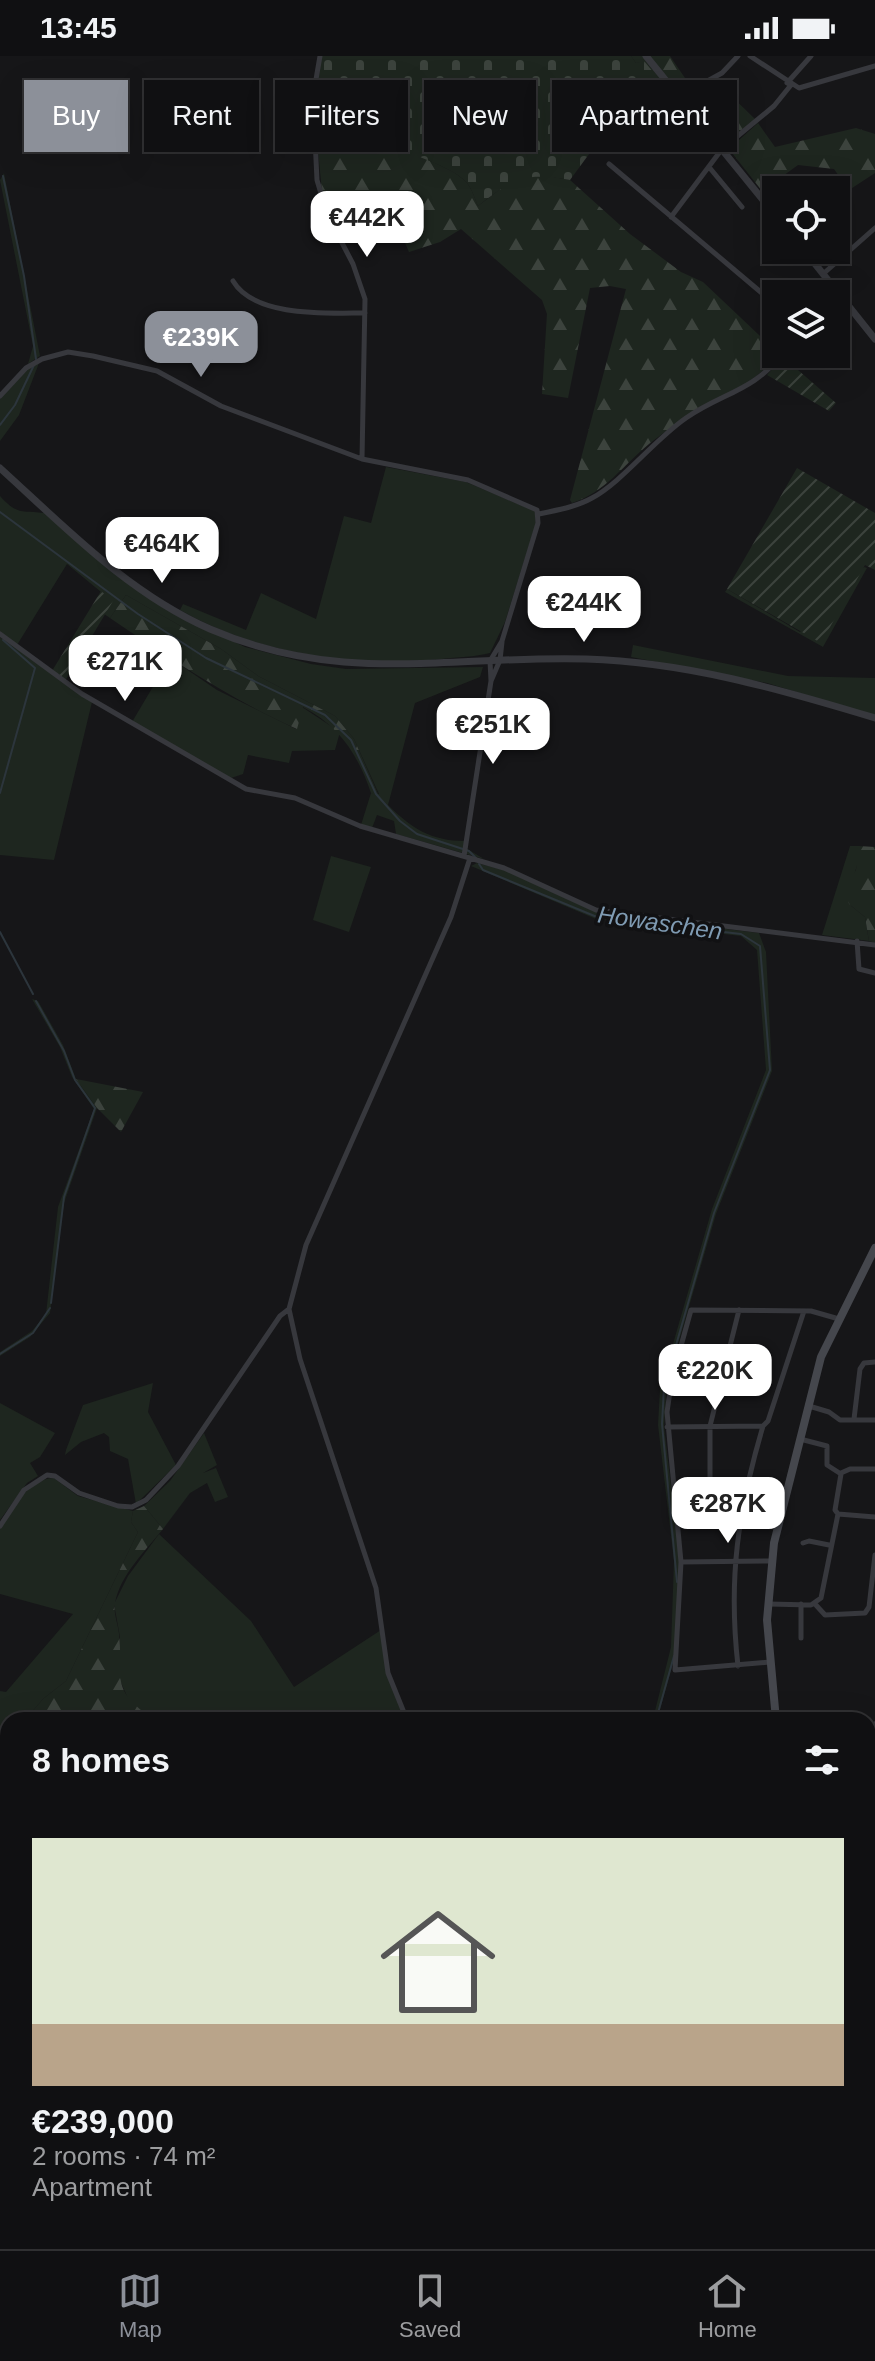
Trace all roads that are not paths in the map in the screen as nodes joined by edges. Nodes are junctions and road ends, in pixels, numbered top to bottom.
1 (320, 56) edge
2 (646, 56) edge
3 (738, 56) edge
4 (750, 56) edge
5 (811, 56) edge
6 (875, 66) edge
7 (666, 80) edge
8 (709, 80) edge
9 (789, 84) junction
10 (737, 137) edge
11 (720, 152) edge
12 (724, 152) edge
13 (609, 164) dead end
14 (709, 167) junction
15 (762, 199) edge
16 (742, 207) dead end
17 (671, 217) junction
18 (875, 228) edge
19 (815, 264) edge
20 (823, 274) junction
21 (827, 280) edge
22 (233, 281) dead end
23 (762, 293) edge
24 (850, 310) edge
25 (365, 313) junction
26 (875, 339) edge
27 (769, 368) edge
28 (0, 396) edge
29 (362, 459) junction
30 (0, 468) edge
31 (539, 514) junction
32 (0, 634) edge
33 (502, 641) junction
34 (500, 660) junction
35 (490, 661) junction
36 (491, 681) junction
37 (875, 718) edge
38 (468, 857) junction
39 (857, 941) junction
40 (875, 945) edge
41 (875, 973) edge
42 (875, 1248) edge
43 (289, 1309) junction
44 (739, 1310) junction
45 (804, 1311) junction
46 (839, 1319) junction
47 (875, 1362) edge
48 (809, 1406) junction
49 (854, 1419) junction
50 (875, 1420) edge
51 (710, 1426) junction
52 (763, 1426) junction
53 (667, 1427) junction
54 (800, 1439) junction
55 (875, 1469) edge
56 (841, 1474) junction
57 (743, 1504) junction
58 (710, 1505) junction
59 (677, 1506) junction
60 (838, 1514) junction
61 (875, 1517) edge
62 (0, 1526) edge
63 (803, 1543) dead end
64 (829, 1545) junction
65 (875, 1555) edge
66 (733, 1560) junction
67 (773, 1561) junction
68 (681, 1562) junction
69 (768, 1604) junction
70 (801, 1604) junction
71 (815, 1604) junction
72 (801, 1638) dead end
73 (771, 1662) junction
74 (738, 1666) junction
75 (404, 1712) edge
76 (775, 1712) edge

1 - 25 street
2 - 7 street
3 - 8 street
4 - 9 street
5 - 9 street
6 - 9 street
9 - 10 street
11 - 14 street
12 - 15 street
13 - 17 street
14 - 16 street
14 - 17 street
17 - 23 street
18 - 20 street
19 - 20 street
20 - 21 street
22 - 25 street
24 - 26 street
25 - 29 street
27 - 31 street
28 - 29 street
29 - 31 street
30 - 35 street
31 - 33 street
32 - 38 street
33 - 34 street
33 - 35 street
34 - 35 street
34 - 36 street
34 - 37 street
35 - 36 street
36 - 38 street
38 - 39 street
38 - 43 street
39 - 40 street
39 - 41 street
42 - 46 main road
43 - 62 street
43 - 75 street
44 - 45 street
44 - 51 street
44 - 53 street
45 - 46 street
45 - 52 street
46 - 48 main road
47 - 49 street
48 - 49 street
48 - 54 main road
49 - 50 street
51 - 52 street
51 - 53 street
51 - 58 street
52 - 57 street
53 - 59 street
54 - 56 street
54 - 67 main road
55 - 56 street
56 - 60 street
57 - 58 street
57 - 66 street
58 - 59 street
59 - 68 street
60 - 61 street
60 - 64 street
63 - 64 street
64 - 71 street
65 - 71 street
66 - 67 street
66 - 68 street
66 - 74 street
67 - 69 main road
68 - 74 street
69 - 70 street
69 - 73 main road
70 - 71 street
70 - 72 street
73 - 74 street
73 - 76 main road

